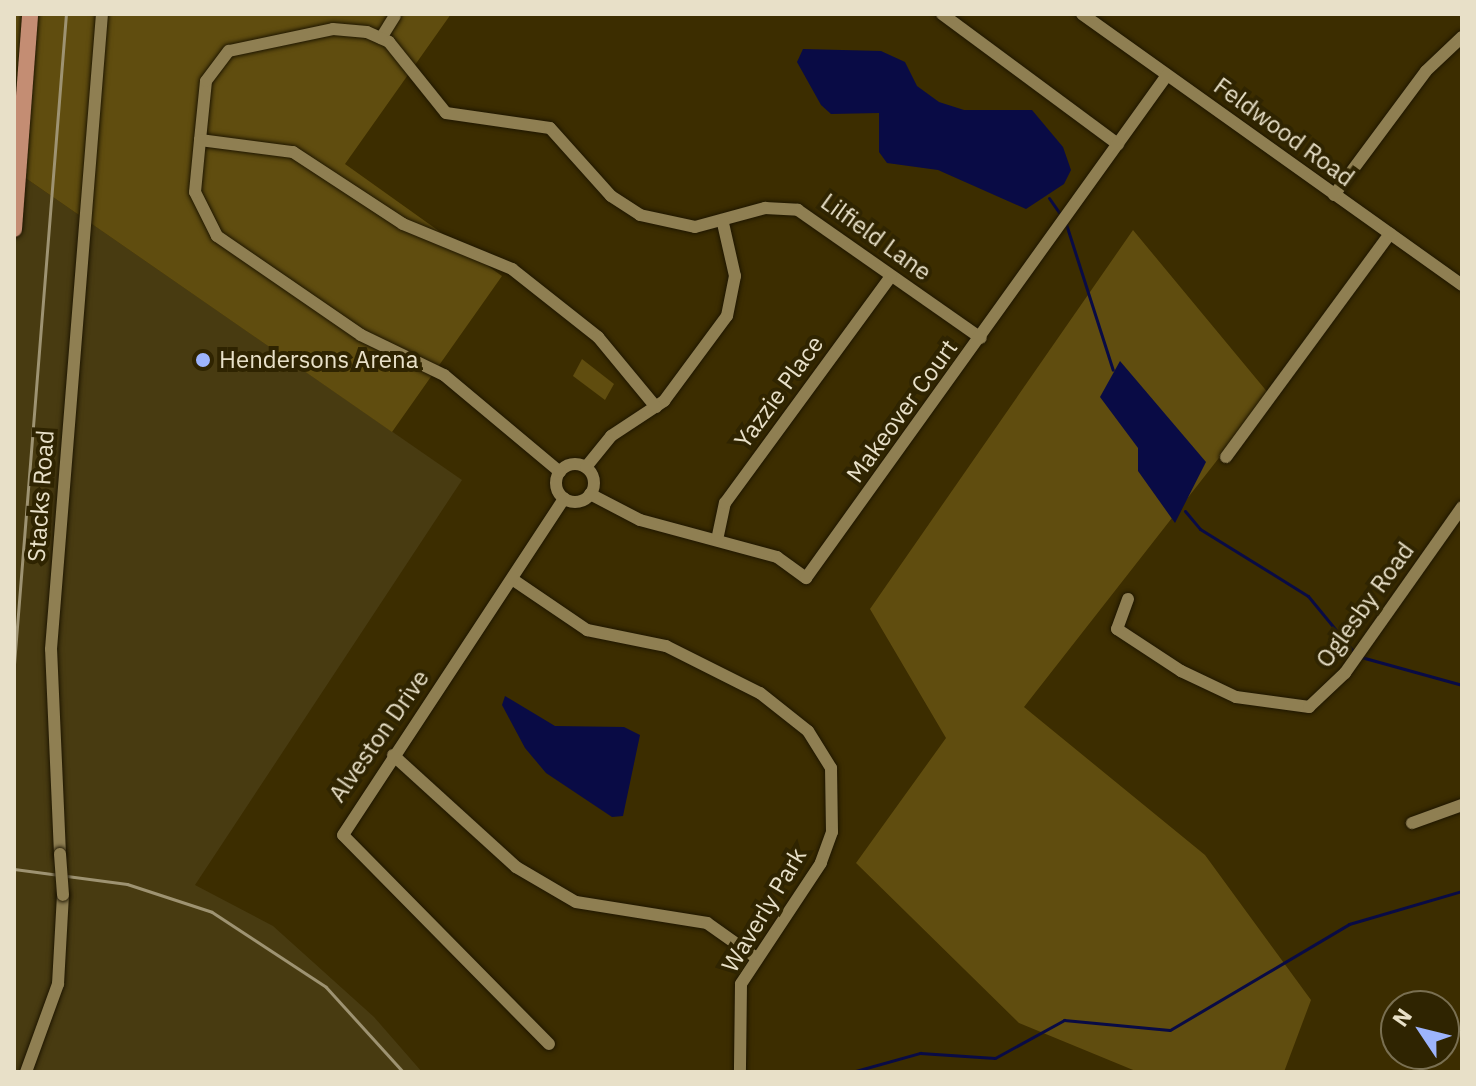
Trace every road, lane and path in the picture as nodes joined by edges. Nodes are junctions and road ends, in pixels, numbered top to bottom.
1 (30, 14) edge
2 (102, 14) edge
3 (332, 14) edge
4 (942, 14) edge
5 (1082, 14) edge
6 (395, 16) edge
7 (333, 29) junction
8 (1462, 37) edge
9 (381, 38) junction
10 (1167, 75) junction
11 (200, 140) junction
12 (1118, 144) junction
13 (1334, 195) junction
14 (723, 223) junction
15 (14, 229) edge
16 (1390, 234) junction
17 (891, 276) junction
18 (1462, 285) edge
19 (981, 338) junction
20 (656, 407) junction
21 (1226, 457) dead end
22 (586, 467) junction
23 (560, 472) junction
24 (590, 494) junction
25 (564, 498) junction
26 (1462, 507) edge
27 (717, 540) junction
28 (512, 579) junction
29 (1128, 599) dead end
30 (393, 755) junction
31 (1462, 805) edge
32 (1412, 823) dead end
33 (755, 957) junction
34 (549, 1044) dead end
35 (26, 1072) edge
36 (740, 1072) edge

1 - 15 main road
2 - 35 street, Stacks Road, bridge
3 - 7 street
4 - 12 street
5 - 10 street, Feldwood Road
6 - 9 street
7 - 9 street
7 - 11 street
8 - 13 street
9 - 14 street, Lilfield Lane
10 - 12 street, Makeover Court
10 - 13 street, Feldwood Road
11 - 20 street
11 - 23 street
12 - 19 street, Makeover Court
13 - 16 street, Feldwood Road
14 - 17 street, Lilfield Lane
14 - 20 street
16 - 18 street, Feldwood Road
16 - 21 street
17 - 19 street, Lilfield Lane
17 - 27 street, Yazzie Place
19 - 27 street, Makeover Court
20 - 22 street
22 - 23 street
22 - 24 street
23 - 25 street
24 - 25 street
24 - 27 street, Makeover Court
25 - 28 street, Alveston Drive
26 - 29 street, Oglesby Road
28 - 30 street, Alveston Drive
28 - 33 street, Waverly Park
30 - 33 street
30 - 34 street, Alveston Drive
31 - 32 street
33 - 36 street, Waverly Park

